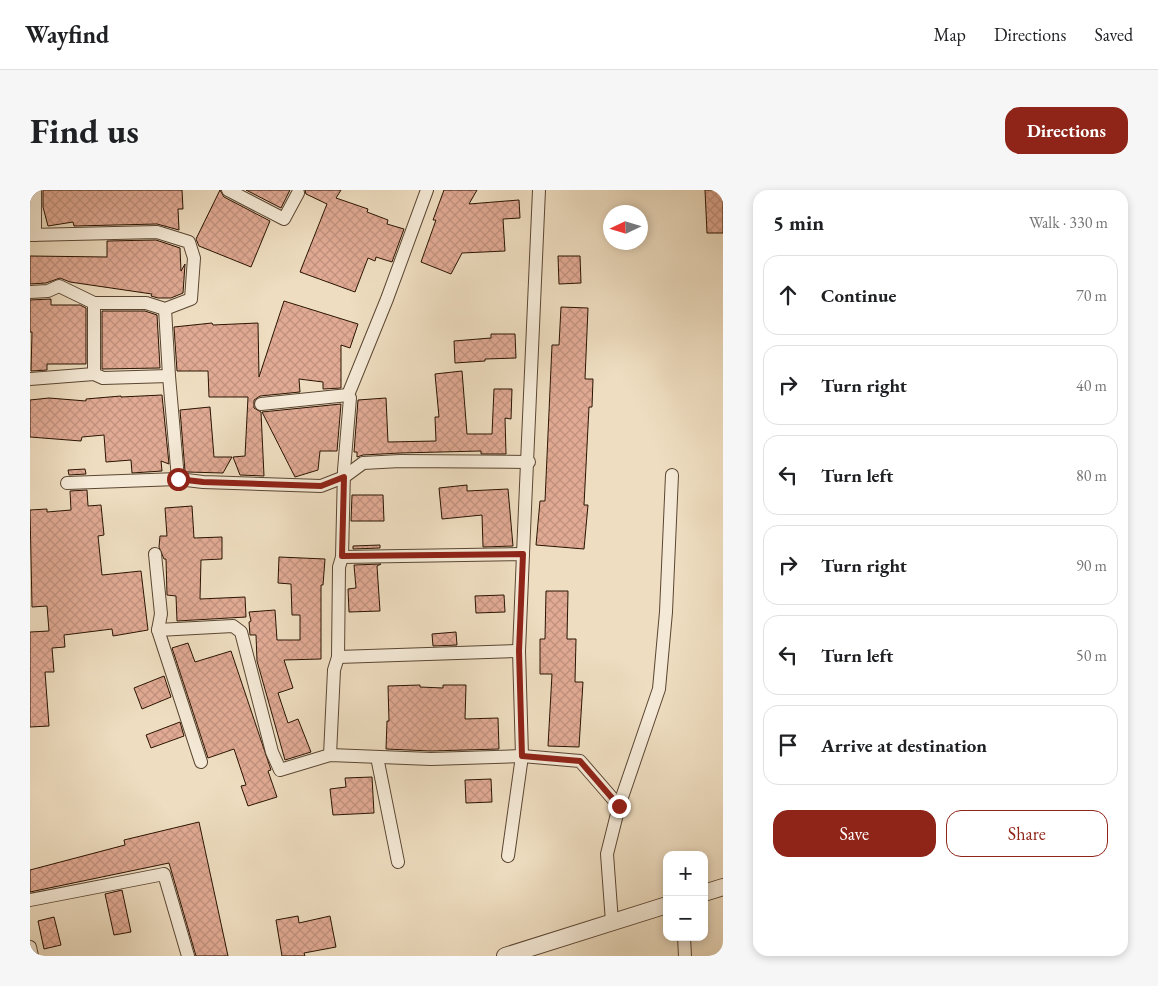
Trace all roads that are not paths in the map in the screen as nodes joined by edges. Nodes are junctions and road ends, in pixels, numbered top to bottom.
1 (35, 190) edge
2 (228, 190) edge
3 (426, 190) edge
4 (539, 190) edge
5 (298, 194) dead end
6 (32, 235) edge
7 (30, 292) edge
8 (94, 303) junction
9 (165, 310) junction
10 (94, 374) junction
11 (168, 376) junction
12 (30, 379) edge
13 (348, 395) junction
14 (261, 404) dead end
15 (529, 462) junction
16 (672, 475) dead end
17 (344, 477) junction
18 (178, 479) junction
19 (68, 483) dead end
20 (155, 554) dead end
21 (523, 554) junction
22 (342, 556) junction
23 (158, 630) junction
24 (519, 651) junction
25 (338, 657) junction
26 (330, 755) junction
27 (378, 756) junction
28 (522, 756) junction
29 (201, 762) dead end
30 (619, 806) junction
31 (508, 856) dead end
32 (398, 862) dead end
33 (723, 887) edge
34 (708, 892) edge
35 (30, 900) edge
36 (663, 905) edge
37 (612, 922) junction
38 (684, 941) edge
39 (30, 947) edge
40 (32, 956) edge
41 (188, 956) edge
42 (505, 956) edge
43 (685, 956) edge

1 - 6 street
2 - 5 street
3 - 13 street
4 - 15 street
6 - 9 street
7 - 8 street
8 - 9 street
8 - 10 street
9 - 11 street
10 - 11 street
10 - 12 street
11 - 18 street
13 - 14 street
13 - 17 street
15 - 17 street
15 - 21 street
16 - 30 street
17 - 18 street
17 - 22 street
18 - 19 street
20 - 23 street
21 - 22 street
21 - 24 street
22 - 25 street
23 - 26 street
23 - 29 street
24 - 25 street
24 - 28 street
25 - 26 street
26 - 27 street
27 - 28 street
27 - 32 street
28 - 30 street
28 - 31 street
30 - 37 street
33 - 34 street
35 - 41 street
36 - 37 street
37 - 42 street
38 - 43 street
39 - 40 street

